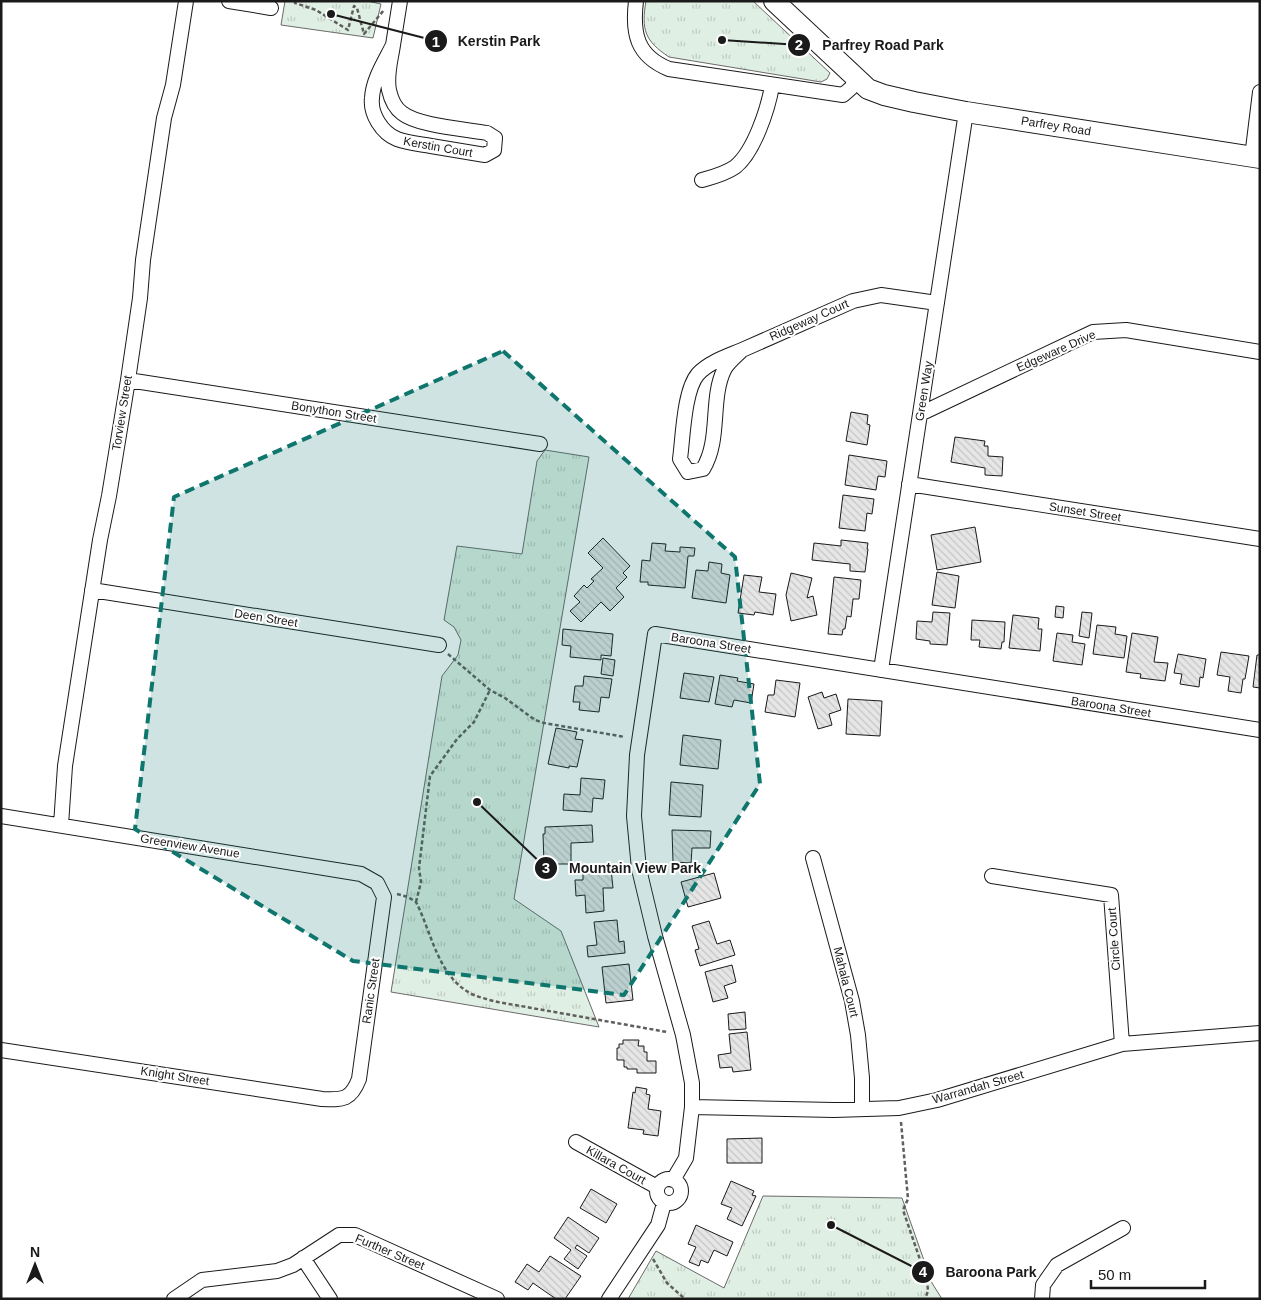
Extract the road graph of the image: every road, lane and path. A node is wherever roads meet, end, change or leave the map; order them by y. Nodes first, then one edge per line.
1 (186, 1) edge
2 (228, 1) edge
3 (295, 1) edge
4 (400, 1) edge
5 (636, 1) edge
6 (774, 1) edge
7 (270, 8) dead end
8 (384, 10) dead end
9 (394, 45) junction
10 (858, 78) junction
11 (772, 86) junction
12 (1260, 92) edge
13 (966, 112) junction
14 (1256, 157) edge
15 (702, 180) dead end
16 (937, 303) junction
17 (742, 350) junction
18 (1260, 352) edge
19 (128, 380) junction
20 (920, 414) junction
21 (540, 444) dead end
22 (910, 484) junction
23 (1260, 539) edge
24 (92, 590) junction
25 (439, 645) joint
26 (881, 670) junction
27 (490, 690) junction
28 (1260, 730) edge
29 (639, 739) junction
30 (1, 816) edge
31 (61, 825) junction
32 (813, 858) dead end
33 (992, 876) dead end
34 (384, 898) junction
35 (416, 902) junction
36 (1260, 1033) edge
37 (683, 1035) junction
38 (1122, 1044) junction
39 (1, 1050) edge
40 (348, 1097) joint
41 (692, 1108) junction
42 (899, 1108) junction
43 (862, 1109) junction
44 (576, 1142) dead end
45 (673, 1180) junction
46 (657, 1187) junction
47 (664, 1203) junction
48 (1123, 1228) dead end
49 (643, 1250) junction
50 (303, 1258) junction
51 (188, 1294) edge
52 (174, 1299) edge
53 (330, 1299) edge
54 (498, 1299) edge
55 (609, 1299) edge
56 (685, 1299) edge
57 (925, 1299) edge
58 (1042, 1299) edge

1 - 19 street, Torview Street
2 - 7 street
3 - 8 path
4 - 9 street, Kerstin Court
5 - 11 street
6 - 10 main road, Parfrey Road
9 - 9 street, Kerstin Court
10 - 11 street
10 - 13 main road, Parfrey Road
11 - 15 street
12 - 14 street
13 - 14 main road, Parfrey Road
13 - 16 street, Green Way
16 - 17 street, Ridgeway Court
16 - 20 street, Green Way
17 - 17 street, Ridgeway Court
18 - 20 street, Edgeware Drive
19 - 21 street, Bonython Street
19 - 24 street, Torview Street
20 - 22 street, Green Way
22 - 23 street, Sunset Street
22 - 26 street, Green Way
24 - 25 street, Deen Street
24 - 31 street, Torview Street
25 - 27 path
26 - 28 street, Baroona Street
26 - 29 street, Baroona Street
27 - 29 path
27 - 35 path
29 - 37 street, Baroona Street
30 - 31 street, Greenview Avenue
31 - 34 street, Greenview Avenue
32 - 43 street, Mahala Court
33 - 38 street, Circle Court
34 - 35 path
34 - 40 street, Ranic Street
35 - 37 path
36 - 38 street, Warrandah Street
37 - 41 street, Baroona Street
38 - 42 street, Warrandah Street
39 - 40 street, Knight Street
41 - 43 street, Warrandah Street
41 - 45 street, Baroona Street
42 - 43 street, Warrandah Street
42 - 57 path
44 - 46 street, Killara Court
45 - 46 street
45 - 47 street
46 - 47 street
47 - 49 street
48 - 58 street
49 - 55 street
49 - 56 path
50 - 51 street, Further Street
50 - 53 street
50 - 54 street, Further Street
51 - 52 street, Further Street

